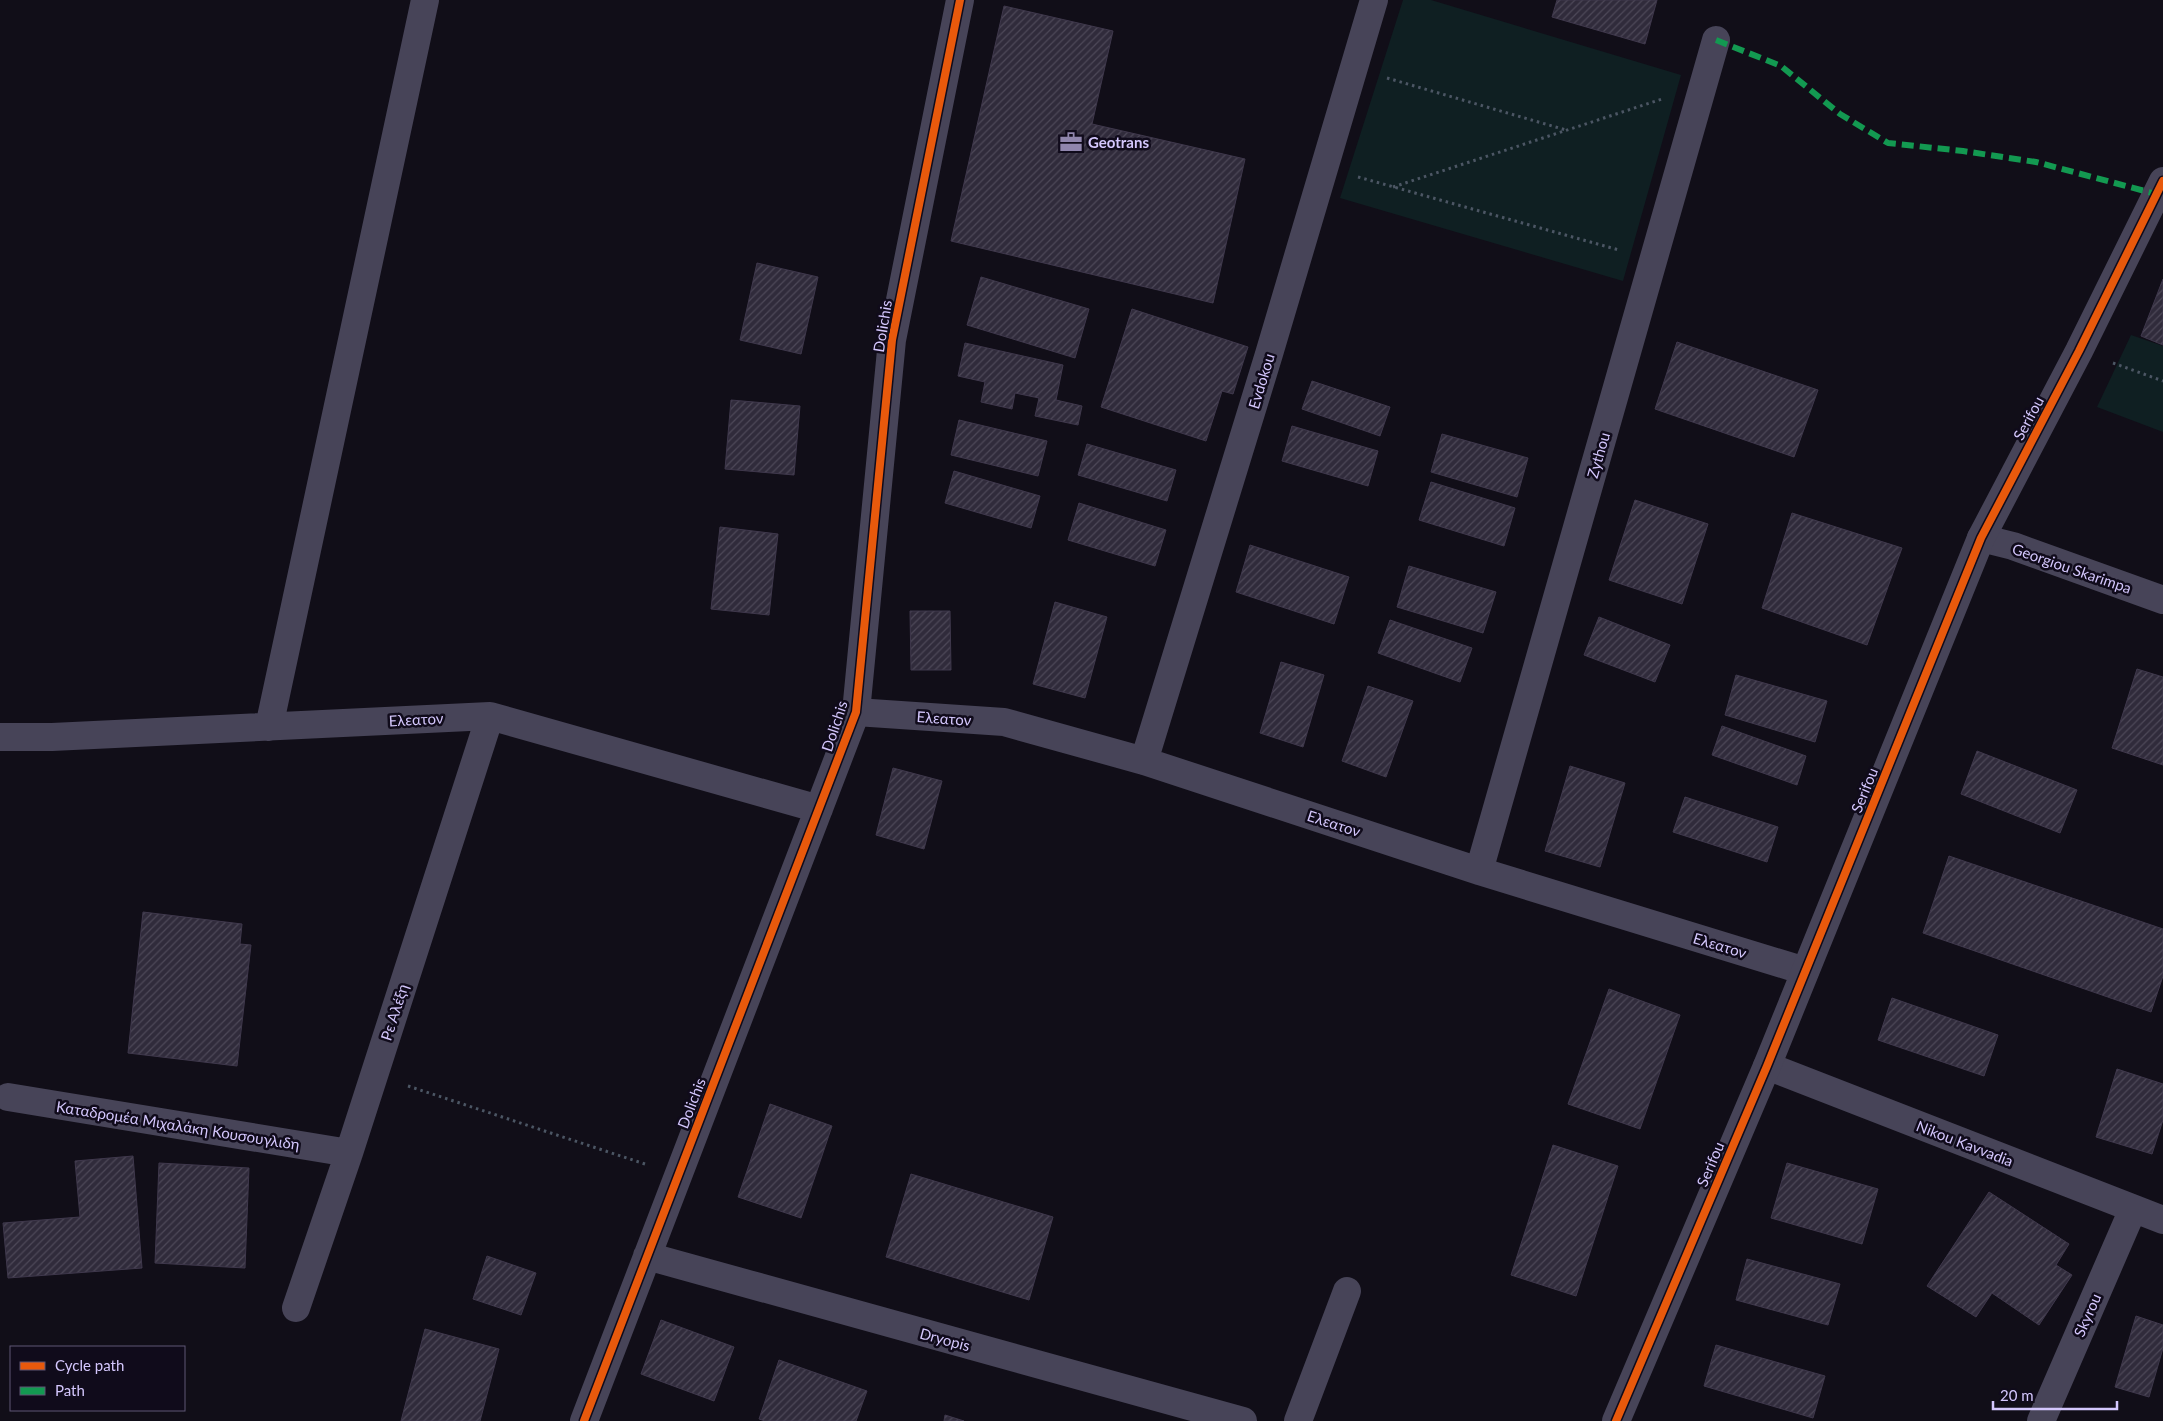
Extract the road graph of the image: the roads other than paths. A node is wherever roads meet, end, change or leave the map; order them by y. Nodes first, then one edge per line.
1 (426, 0) edge
2 (960, 0) edge
3 (1374, 0) edge
4 (1716, 40) dead end
5 (2163, 181) edge
6 (1981, 538) junction
7 (2163, 600) edge
8 (856, 712) junction
9 (490, 716) junction
10 (269, 727) junction
11 (0, 737) edge
12 (1144, 761) junction
13 (819, 809) junction
14 (1479, 871) junction
15 (1805, 971) junction
16 (1767, 1066) junction
17 (8, 1098) dead end
18 (348, 1153) junction
19 (2133, 1209) junction
20 (2163, 1220) edge
21 (647, 1256) junction
22 (1347, 1291) dead end
23 (296, 1308) dead end
24 (584, 1421) edge
25 (1244, 1421) edge
26 (1298, 1421) edge
27 (1616, 1421) edge
28 (2041, 1421) edge

1 - 10 street
2 - 8 street, Dolichis
3 - 12 street, Evdokou
4 - 14 street, Zythou
5 - 6 street, Serifou
6 - 7 street, Georgiou Skarimpa
6 - 15 street, Serifou
8 - 12 street, Ελεατον
8 - 13 street, Dolichis
9 - 10 street, Ελεατον
9 - 13 street, Ελεατον
9 - 18 street, Ρε Αλέξη
10 - 11 street, Ελεατον
12 - 14 street, Ελεατον
13 - 21 street, Dolichis
14 - 15 street, Ελεατον
15 - 16 street, Serifou
16 - 19 street, Nikou Kavvadia
16 - 27 street, Serifou
17 - 18 street, Καταδρομέα Μιχαλάκη Κουσουγλιδη
18 - 23 street, Ρε Αλέξη
19 - 20 street, Nikou Kavvadia
19 - 28 street, Skyrou
21 - 24 street, Dolichis
21 - 25 street, Dryopis
22 - 26 street

